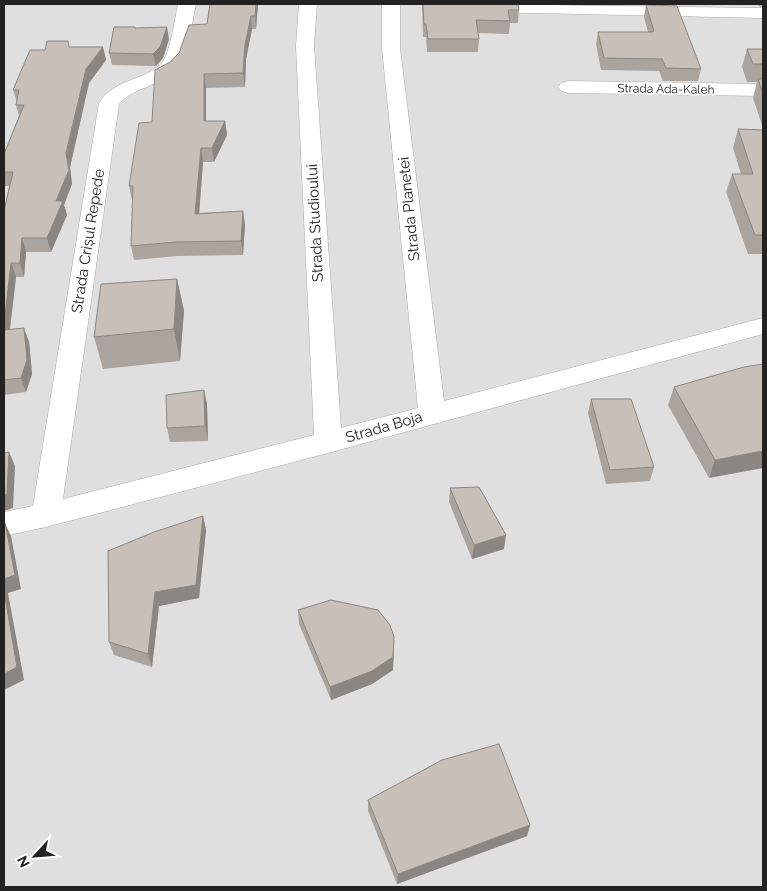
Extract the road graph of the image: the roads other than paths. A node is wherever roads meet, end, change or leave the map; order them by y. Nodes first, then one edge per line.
1 (186, 4) edge
2 (308, 4) edge
3 (391, 4) edge
4 (487, 7) edge
5 (763, 13) edge
6 (568, 87) dead end
7 (763, 90) edge
8 (763, 326) edge
9 (432, 413) junction
10 (328, 443) junction
11 (46, 515) junction
12 (4, 524) edge

1 - 11 street, Strada Crișul Repede
2 - 10 street, Strada Studioului
3 - 9 street, Strada Planetei
4 - 5 street
6 - 7 street, Strada Ada-Kaleh
8 - 9 street, Strada Boja
9 - 10 street, Strada Boja
10 - 11 street, Strada Boja
11 - 12 street, Strada Boja

